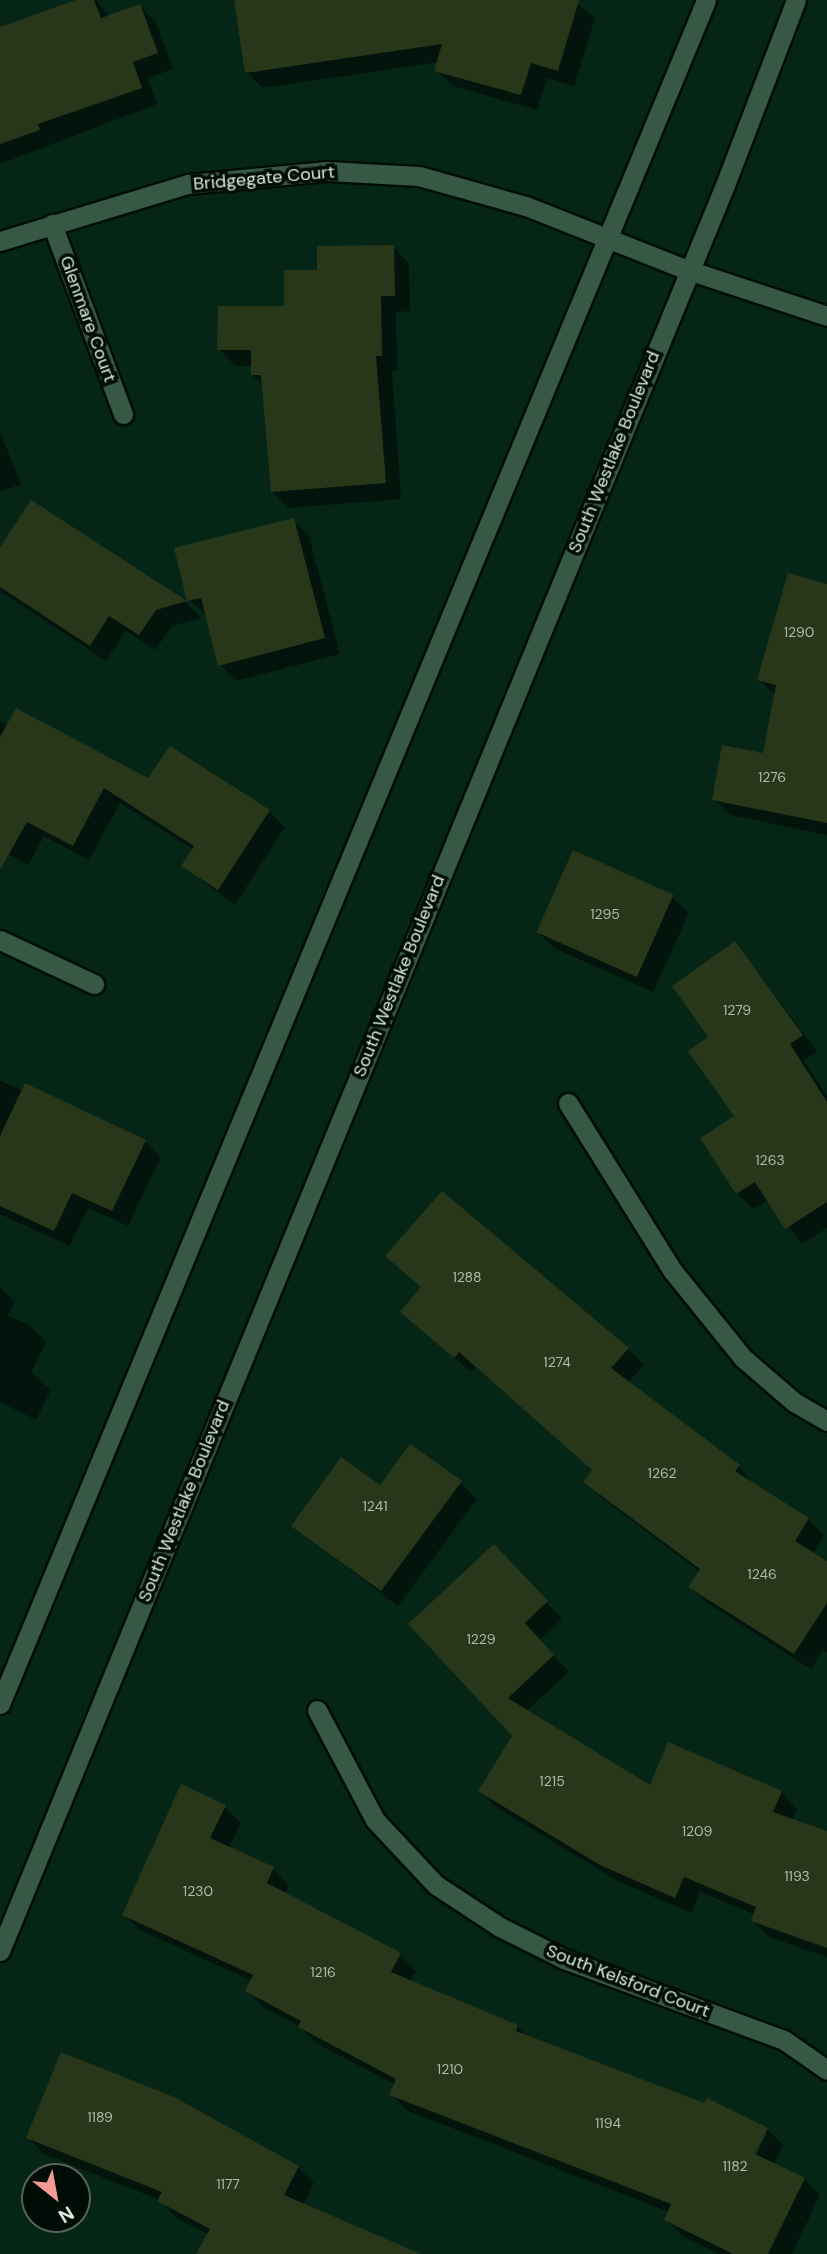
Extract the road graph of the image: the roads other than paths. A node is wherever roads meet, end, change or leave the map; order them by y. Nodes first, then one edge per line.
1 (706, 0) edge
2 (796, 0) edge
3 (52, 224) junction
4 (604, 239) junction
5 (0, 241) edge
6 (688, 270) junction
7 (827, 316) edge
8 (123, 414) dead end
9 (0, 940) edge
10 (94, 984) dead end
11 (568, 1103) dead end
12 (827, 1421) edge
13 (0, 1704) edge
14 (317, 1710) dead end
15 (0, 1951) edge
16 (827, 2070) edge

1 - 4 main road
2 - 6 main road, South Westlake Boulevard
3 - 4 main road, Bridgegate Court
3 - 5 main road, Bridgegate Court
3 - 8 main road, Glenmare Court
4 - 6 main road, Bridgegate Court
4 - 13 main road
6 - 7 main road, Bridgegate Court
6 - 15 main road, South Westlake Boulevard
9 - 10 main road
11 - 12 main road
14 - 16 main road, South Kelsford Court

